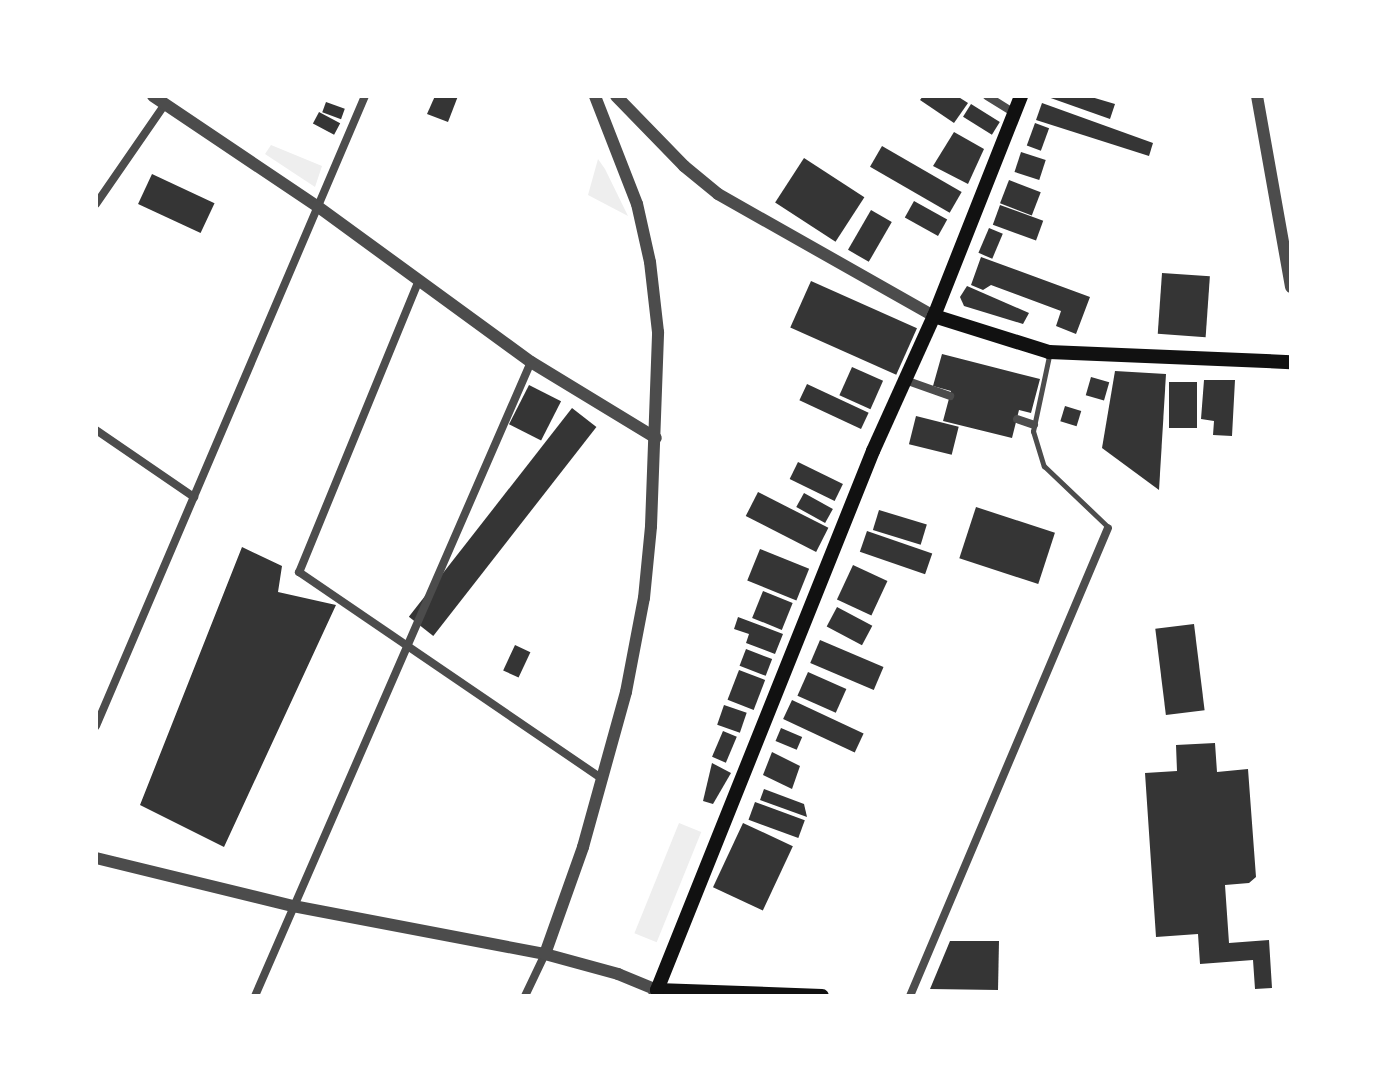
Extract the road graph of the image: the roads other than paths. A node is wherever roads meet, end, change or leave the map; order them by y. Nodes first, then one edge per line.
1 (153, 96) edge
2 (365, 96) edge
3 (595, 96) edge
4 (616, 96) edge
5 (987, 96) edge
6 (1021, 96) edge
7 (1257, 96) edge
8 (165, 104) junction
9 (1014, 113) junction
10 (96, 204) edge
11 (317, 206) junction
12 (419, 280) junction
13 (1291, 287) edge
14 (934, 316) junction
15 (1049, 352) junction
16 (531, 362) junction
17 (1291, 362) edge
18 (905, 380) junction
19 (950, 396) dead end
20 (1017, 419) dead end
21 (1034, 425) junction
22 (96, 430) edge
23 (656, 438) junction
24 (194, 497) junction
25 (1108, 528) joint
26 (410, 645) junction
27 (97, 721) edge
28 (603, 779) junction
29 (96, 858) edge
30 (293, 906) junction
31 (545, 954) junction
32 (656, 993) edge
33 (255, 996) edge
34 (525, 996) edge
35 (822, 996) edge
36 (910, 996) edge

1 - 8 street
2 - 11 street
3 - 23 street
4 - 14 street
5 - 9 street
6 - 9 main road
7 - 13 street
8 - 10 street
8 - 11 street
9 - 14 main road
11 - 12 street
11 - 24 street
12 - 16 street
12 - 26 street
14 - 15 main road
14 - 18 main road
15 - 17 main road
15 - 21 lane
16 - 23 street
16 - 26 street
18 - 19 street
18 - 32 main road
20 - 21 street
21 - 25 lane
22 - 24 street
23 - 28 street
24 - 27 street
25 - 36 street
26 - 28 street
26 - 30 street
28 - 31 street
29 - 30 street
30 - 31 street
30 - 33 street
31 - 32 street
31 - 34 street
32 - 35 main road

